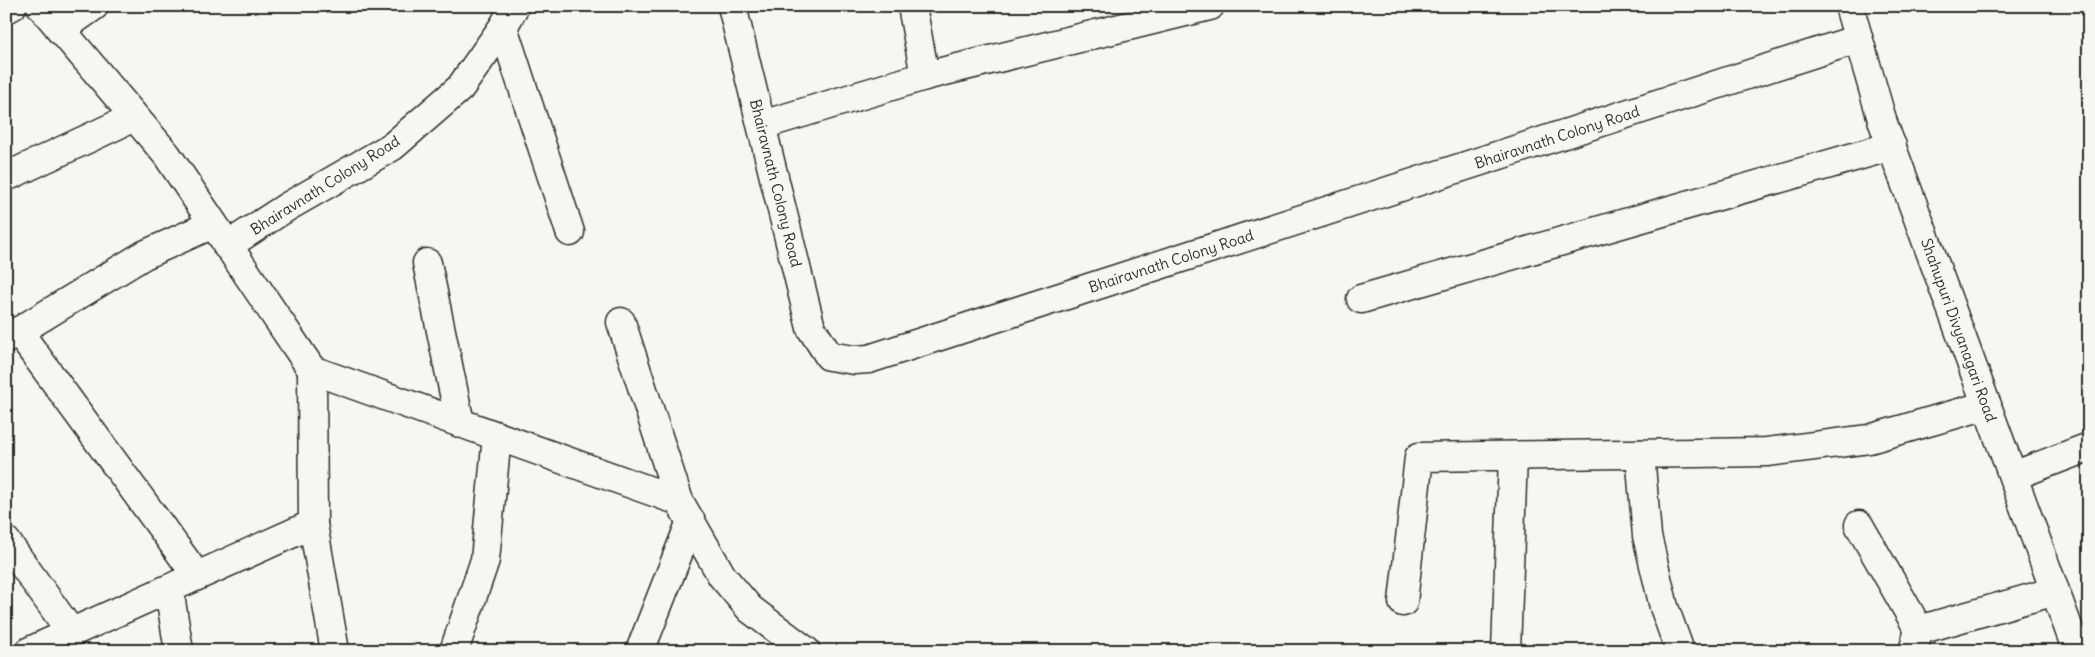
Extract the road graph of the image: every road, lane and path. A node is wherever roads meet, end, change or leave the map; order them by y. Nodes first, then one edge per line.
1 (12, 6) edge
2 (41, 6) edge
3 (94, 6) edge
4 (732, 6) edge
5 (912, 6) edge
6 (1210, 6) edge
7 (1849, 6) edge
8 (6, 8) edge
9 (509, 17) edge
10 (60, 30) junction
11 (1858, 39) junction
12 (926, 76) junction
13 (134, 117) junction
14 (762, 125) junction
15 (1892, 146) junction
16 (6, 177) edge
17 (570, 232) dead end
18 (220, 235) junction
19 (427, 263) dead end
20 (1361, 299) dead end
21 (621, 322) dead end
22 (12, 335) edge
23 (312, 370) junction
24 (1987, 405) junction
25 (460, 423) junction
26 (497, 436) junction
27 (2089, 447) edge
28 (1640, 454) junction
29 (1513, 456) junction
30 (2013, 476) junction
31 (685, 511) junction
32 (313, 524) junction
33 (1860, 525) dead end
34 (6, 541) edge
35 (197, 576) junction
36 (168, 589) junction
37 (2055, 591) junction
38 (1403, 602) dead end
39 (70, 632) junction
40 (1916, 640) edge
41 (30, 651) edge
42 (179, 651) edge
43 (335, 651) edge
44 (454, 651) edge
45 (640, 651) edge
46 (806, 651) edge
47 (1506, 651) edge
48 (1680, 651) edge
49 (2077, 651) edge

1 - 8 street
2 - 10 street
3 - 10 street
4 - 14 street, Bhairavnath Colony Road
5 - 12 street
6 - 12 street
7 - 11 street, Shahupuri Divyanagari Road
9 - 17 street
9 - 18 street, Bhairavnath Colony Road
10 - 13 street
11 - 14 street, Bhairavnath Colony Road
11 - 15 street, Shahupuri Divyanagari Road
12 - 14 street
13 - 16 street
13 - 18 street
15 - 20 street
15 - 24 street, Shahupuri Divyanagari Road
18 - 22 street, Bhairavnath Colony Road
18 - 23 street
19 - 25 street
21 - 31 street
22 - 35 street
23 - 25 street
23 - 32 street
24 - 28 street
24 - 30 street, Shahupuri Divyanagari Road
25 - 26 street
26 - 31 street
26 - 44 street
27 - 30 street
28 - 29 street
28 - 48 street
29 - 38 street
29 - 47 street
30 - 37 street, Shahupuri Divyanagari Road
31 - 45 street
31 - 46 street
32 - 35 street
32 - 43 street
33 - 40 street
34 - 39 street
35 - 36 street
36 - 39 street
36 - 42 street
37 - 40 street
37 - 49 street, Shahupuri Divyanagari Road
39 - 41 street

